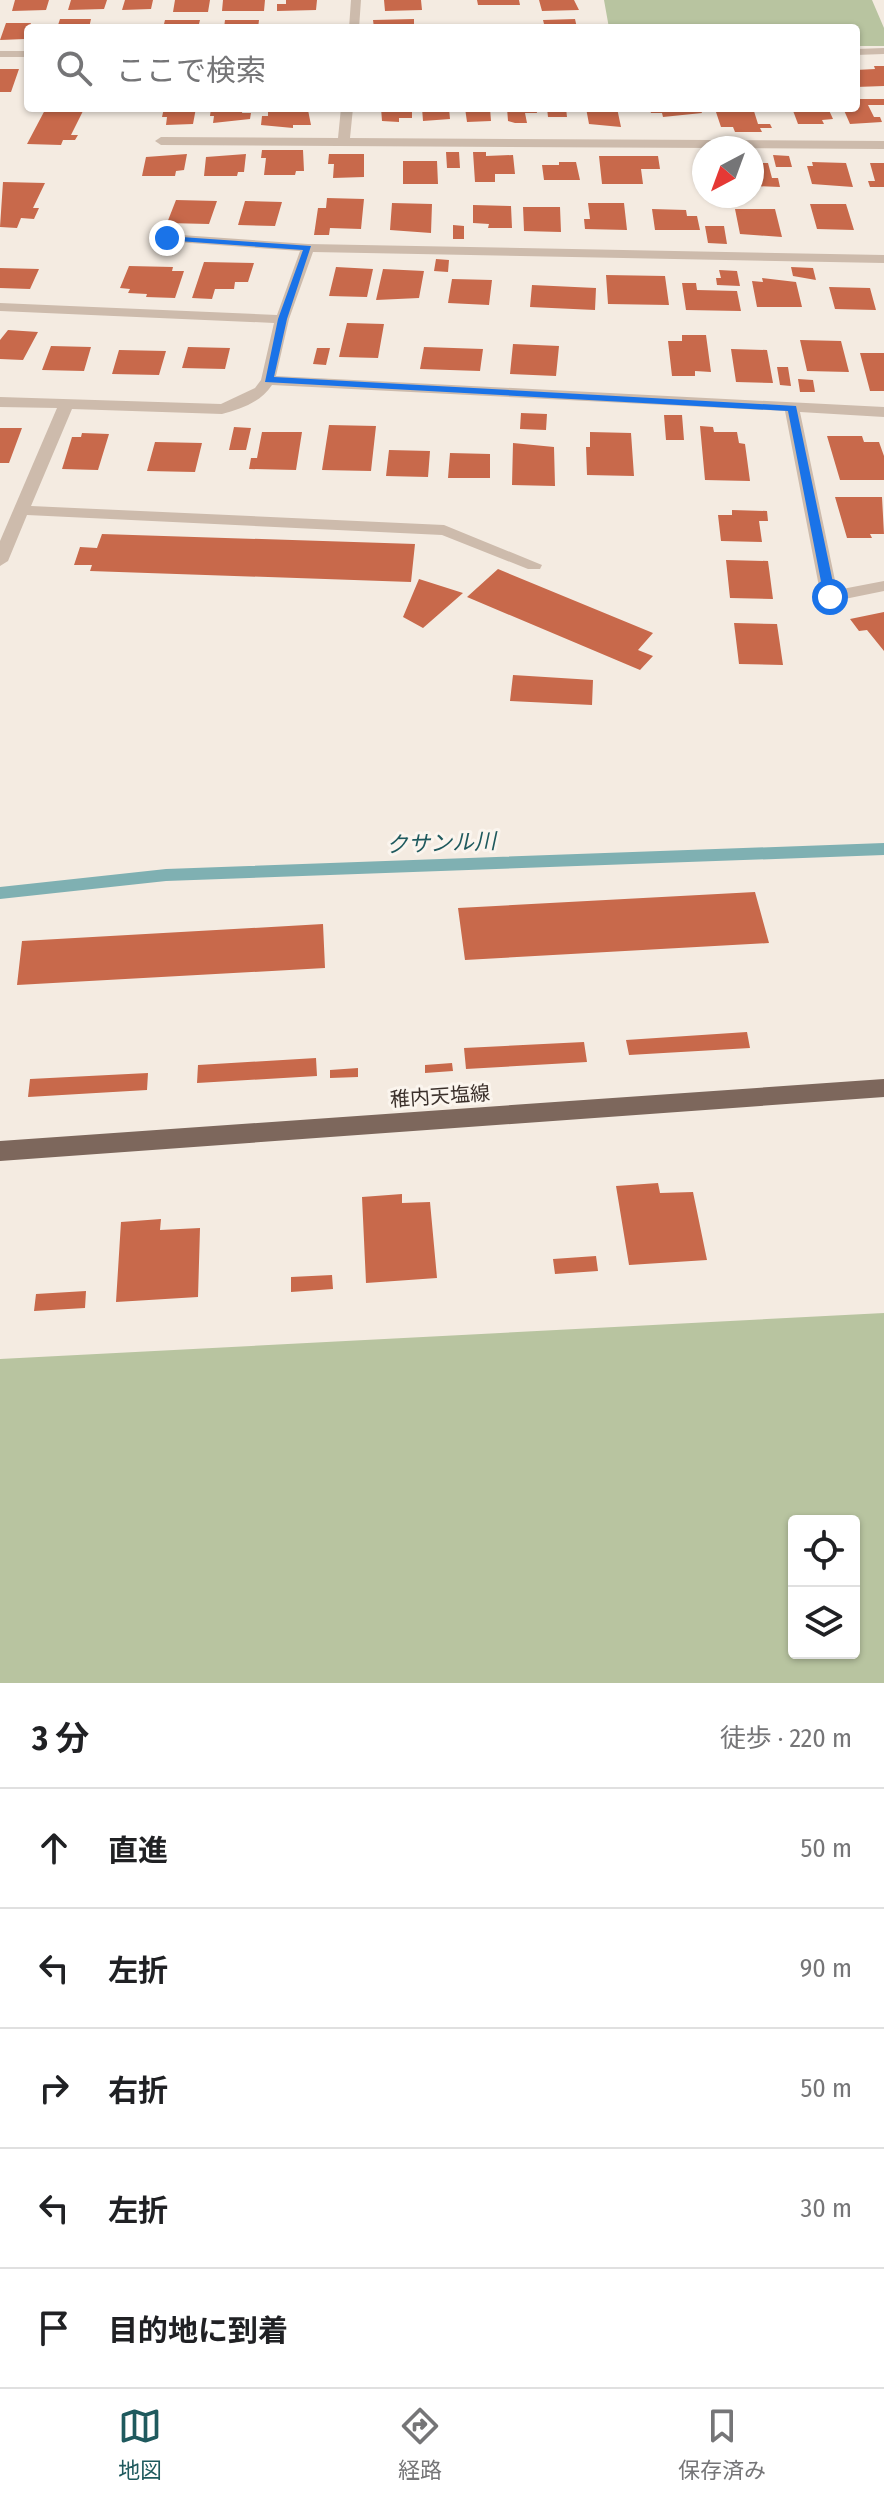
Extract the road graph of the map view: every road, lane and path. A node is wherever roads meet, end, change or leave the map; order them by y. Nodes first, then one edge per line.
1 (356, 0) edge
2 (354, 24) edge
3 (884, 51) edge
4 (860, 52) edge
5 (0, 54) edge
6 (24, 54) edge
7 (347, 112) edge
8 (161, 141) dead end
9 (344, 142) junction
10 (884, 145) edge
11 (167, 238) dead end
12 (308, 248) junction
13 (884, 259) edge
14 (0, 307) edge
15 (282, 319) junction
16 (268, 380) junction
17 (0, 402) edge
18 (66, 404) junction
19 (792, 408) junction
20 (884, 412) edge
21 (21, 510) junction
22 (0, 561) edge
23 (534, 565) dead end
24 (884, 586) edge
25 (884, 1088) edge
26 (0, 1151) edge

1 - 2 street
3 - 4 street
5 - 6 street
7 - 9 street
8 - 9 street
9 - 10 street
11 - 12 street
12 - 13 street
12 - 15 street
14 - 15 street
15 - 16 street
16 - 18 street
16 - 19 street
17 - 18 street
18 - 21 street
19 - 20 street
19 - 24 street
21 - 22 street
21 - 23 street
25 - 26 main road, 稚内天塩線

